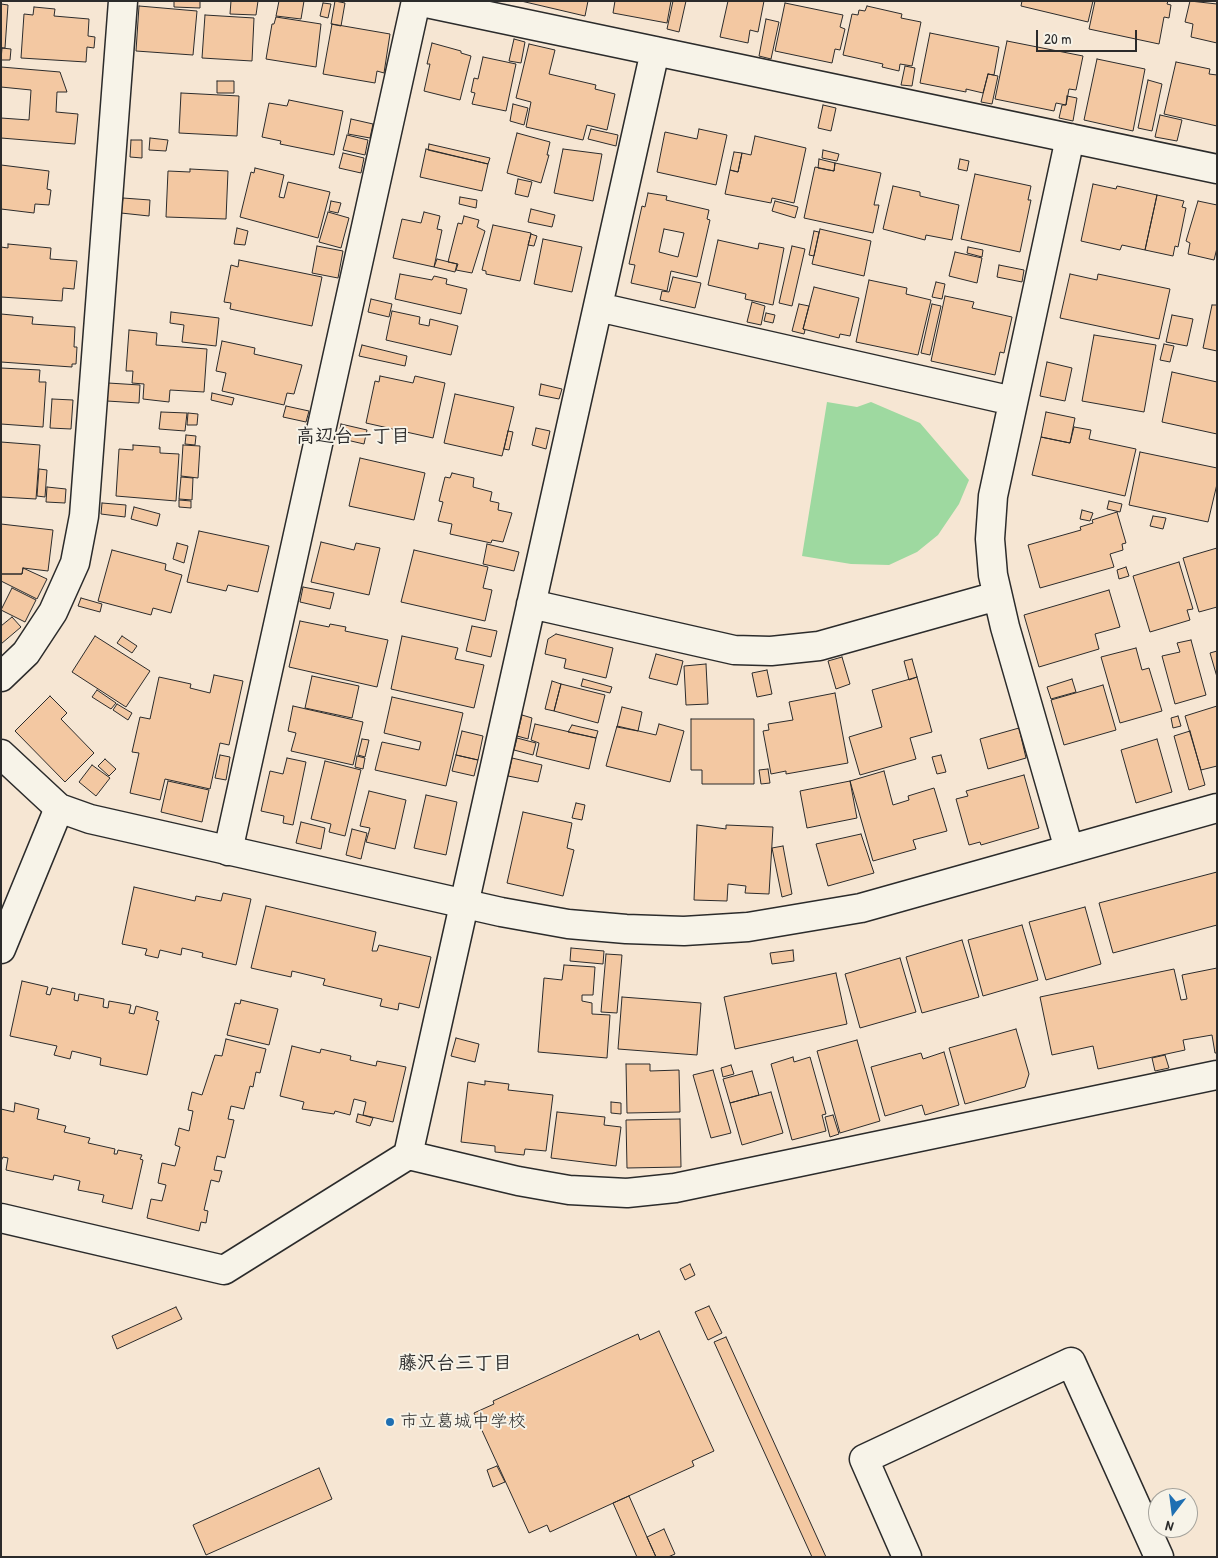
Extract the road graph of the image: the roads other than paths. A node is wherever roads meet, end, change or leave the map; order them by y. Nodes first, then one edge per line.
1 (123, 1) edge
2 (417, 1) edge
3 (655, 51) junction
4 (1070, 138) junction
5 (1217, 169) edge
6 (598, 307) junction
7 (1013, 402) junction
8 (998, 596) junction
9 (531, 604) junction
10 (1, 677) edge
11 (1, 754) edge
12 (59, 808) junction
13 (1217, 808) edge
14 (1069, 849) junction
15 (228, 850) junction
16 (464, 904) junction
17 (1, 949) edge
18 (1217, 1075) edge
19 (408, 1155) junction
20 (1, 1218) edge
21 (907, 1557) edge
22 (1159, 1557) edge

1 - 10 street
2 - 3 street
2 - 15 street
3 - 4 street
3 - 6 street
4 - 5 street
4 - 7 street
6 - 7 street
6 - 9 street
7 - 8 street
8 - 9 street
8 - 14 street
9 - 16 street
11 - 12 street
12 - 15 street
12 - 17 street
13 - 14 street
14 - 16 street
15 - 16 street
16 - 19 street
18 - 19 street
19 - 20 street
21 - 22 street

